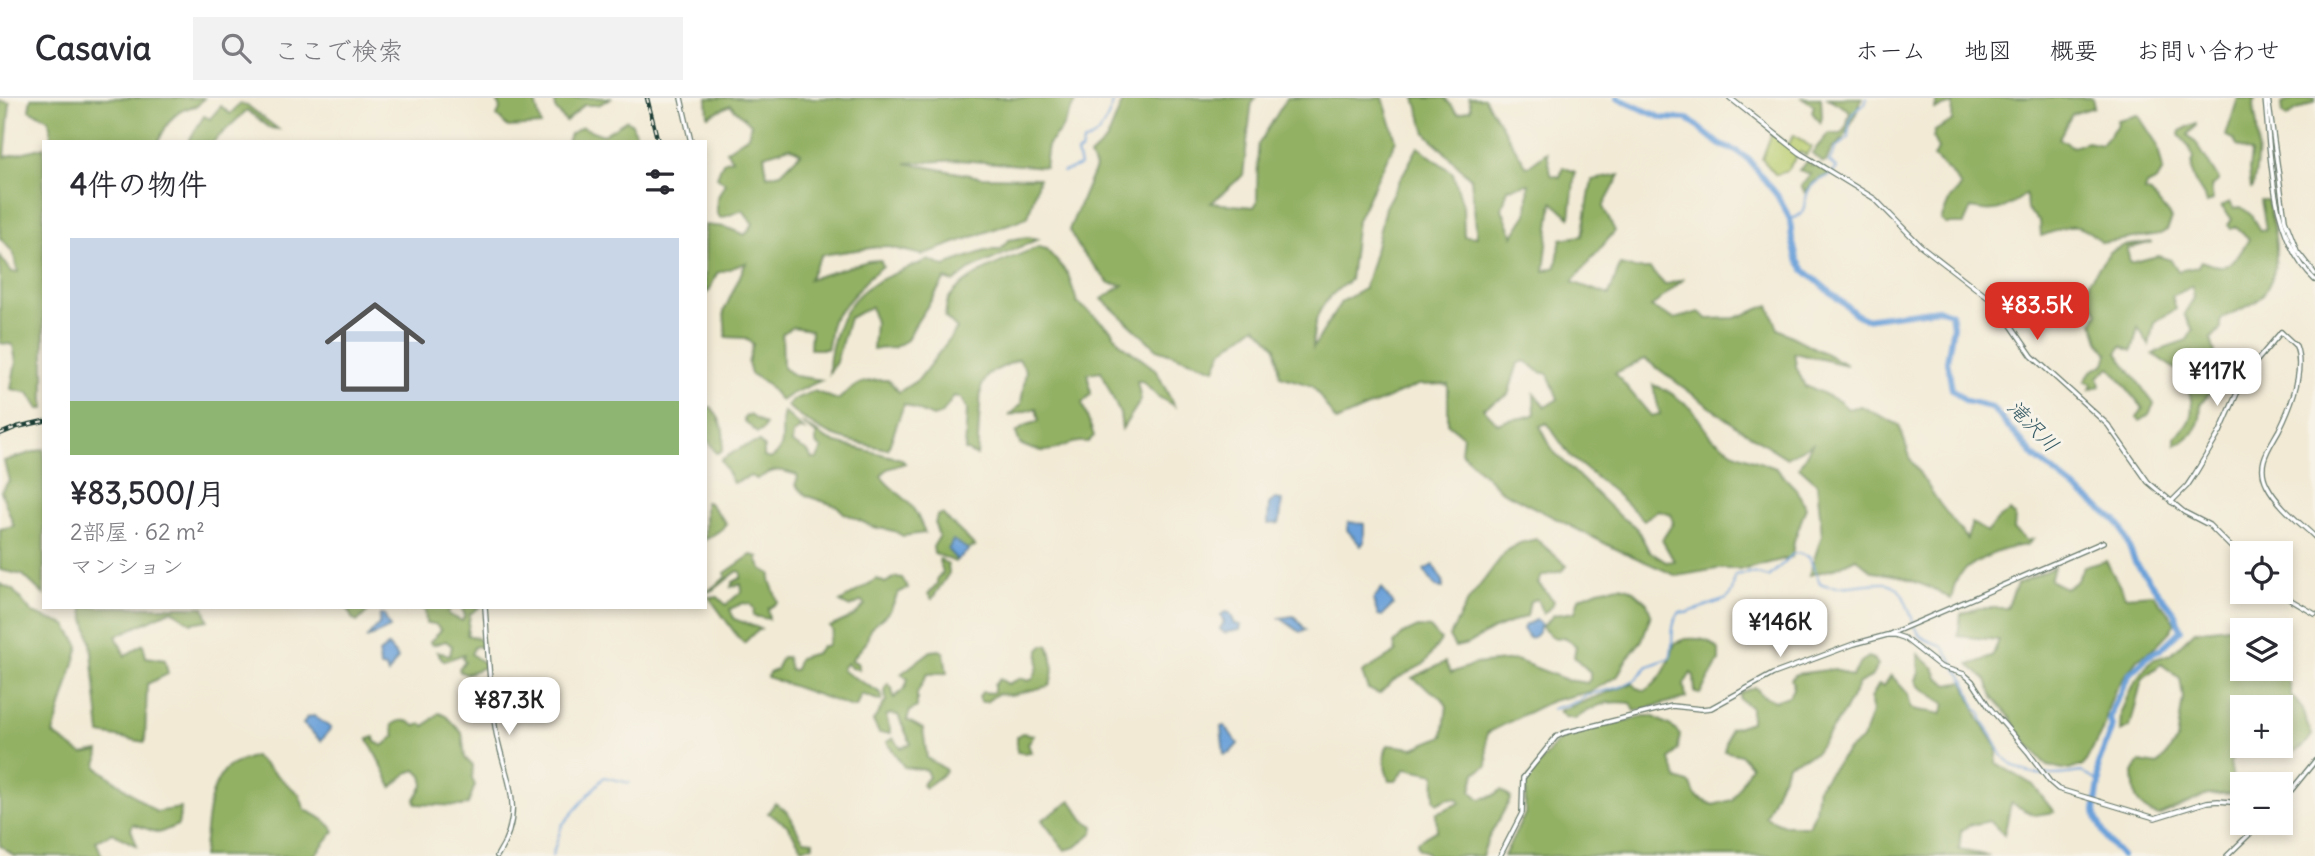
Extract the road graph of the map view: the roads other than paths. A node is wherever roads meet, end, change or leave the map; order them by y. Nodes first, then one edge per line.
1 (681, 98) edge
2 (1730, 98) edge
3 (2267, 98) edge
4 (691, 140) edge
5 (2315, 274) edge
6 (2315, 280) edge
7 (2171, 502) junction
8 (2315, 537) edge
9 (2103, 542) dead end
10 (2230, 546) edge
11 (2293, 601) edge
12 (485, 609) edge
13 (2315, 614) edge
14 (1887, 635) junction
15 (2315, 761) edge
16 (2293, 788) edge
17 (2230, 802) edge
18 (2249, 835) edge
19 (497, 856) edge
20 (1500, 856) edge
21 (2227, 856) edge

1 - 4 street
2 - 7 street
3 - 5 street
3 - 6 street
7 - 8 street
7 - 10 street
9 - 14 street
11 - 13 street
12 - 19 street
14 - 17 street
14 - 20 street
15 - 16 street
18 - 21 street

